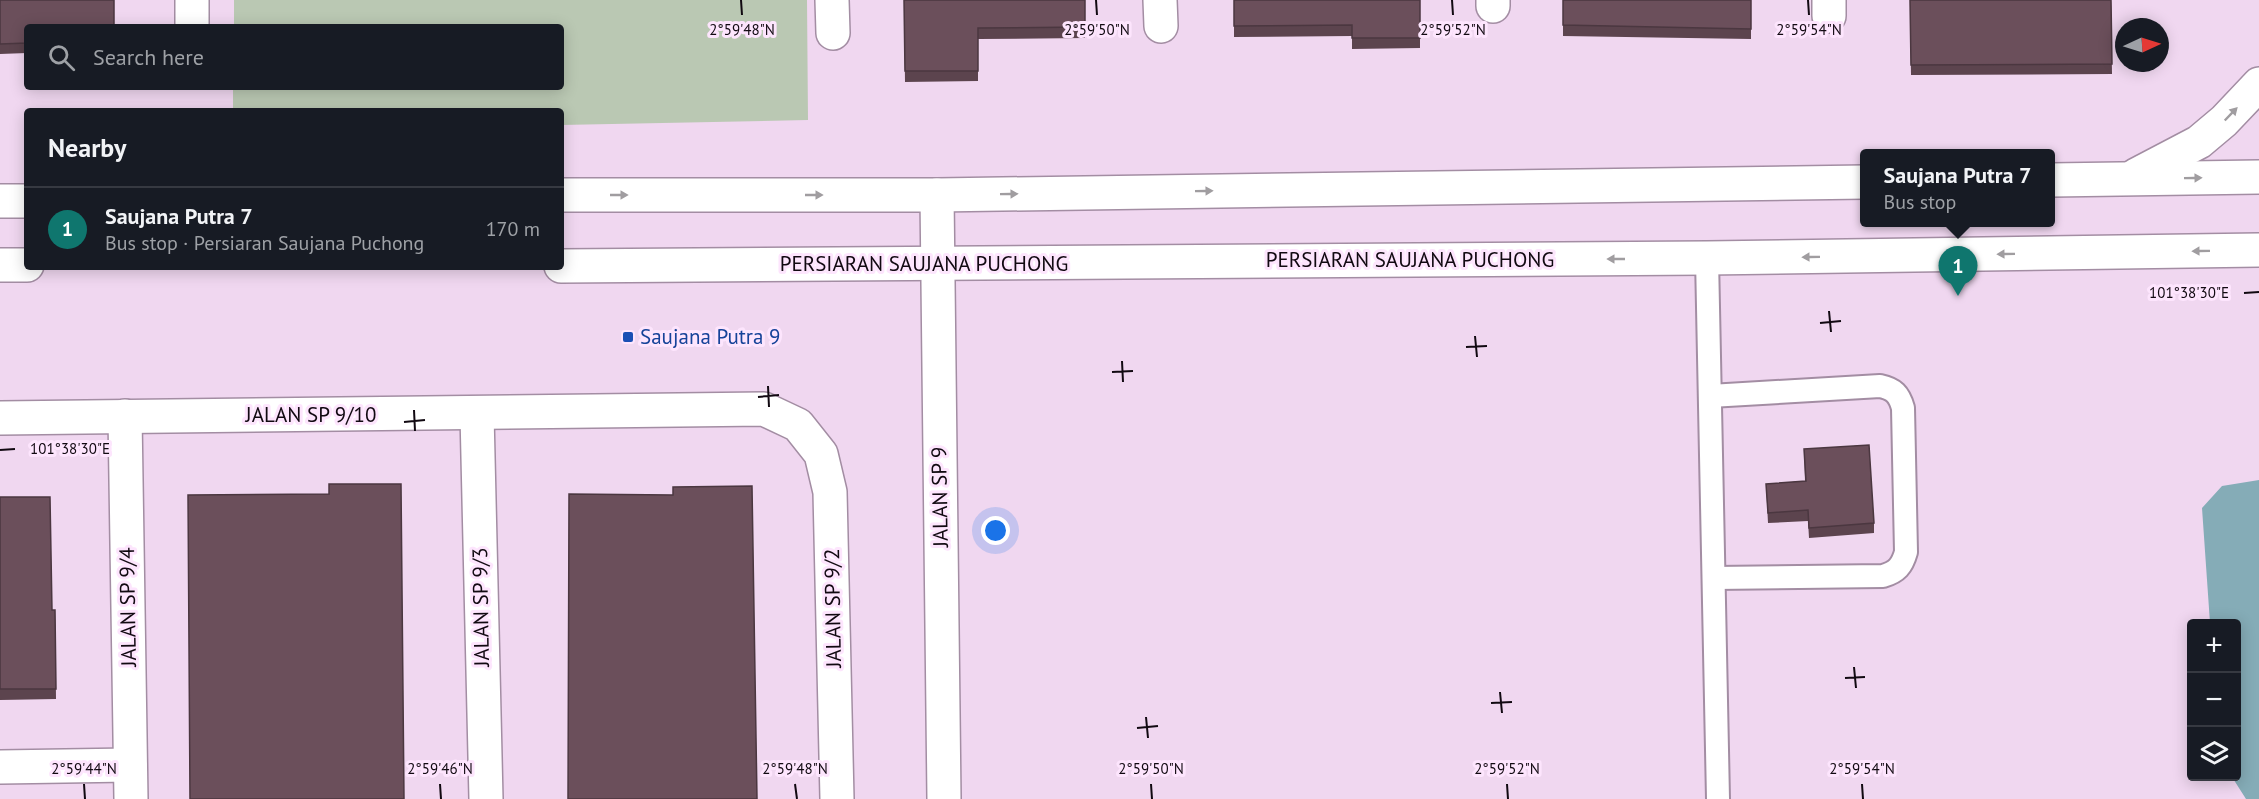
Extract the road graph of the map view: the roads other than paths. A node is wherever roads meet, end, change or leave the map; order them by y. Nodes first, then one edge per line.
1 (192, 0) edge
2 (832, 0) edge
3 (192, 24) edge
4 (833, 33) dead end
5 (2259, 84) edge
6 (2259, 177) edge
7 (2129, 179) junction
8 (2055, 180) edge
9 (1860, 182) edge
10 (564, 195) edge
11 (937, 195) junction
12 (0, 201) edge
13 (24, 201) edge
14 (2259, 250) edge
15 (1707, 258) junction
16 (936, 264) junction
17 (0, 265) edge
18 (24, 265) edge
19 (564, 266) edge
20 (1710, 396) junction
21 (477, 414) junction
22 (125, 416) junction
23 (0, 418) edge
24 (798, 425) joint
25 (1714, 578) junction
26 (130, 765) junction
27 (0, 767) edge
28 (131, 799) edge
29 (486, 799) edge
30 (837, 799) edge
31 (945, 799) edge
32 (1718, 799) edge

1 - 3 street
2 - 4 street
7 -> 5 street
7 -> 6 street
7 - 8 street
11 -> 9 street
10 -> 11 street
11 - 16 street, JALAN SP 9
12 - 13 street
14 -> 15 street, PERSIARAN SAUJANA PUCHONG
15 -> 16 street, PERSIARAN SAUJANA PUCHONG
15 - 20 lane
16 - 19 street, PERSIARAN SAUJANA PUCHONG
16 - 31 street, JALAN SP 9
17 - 18 street
20 - 25 lane
20 - 25 lane
21 - 22 street, JALAN SP 9/10
21 - 24 street, JALAN SP 9/10
21 - 29 street, JALAN SP 9/3
22 - 23 street, JALAN SP 9/10
22 - 26 street, JALAN SP 9/4
24 - 30 street, JALAN SP 9/2
25 - 32 lane
26 - 27 street
26 - 28 street, JALAN SP 9/4

